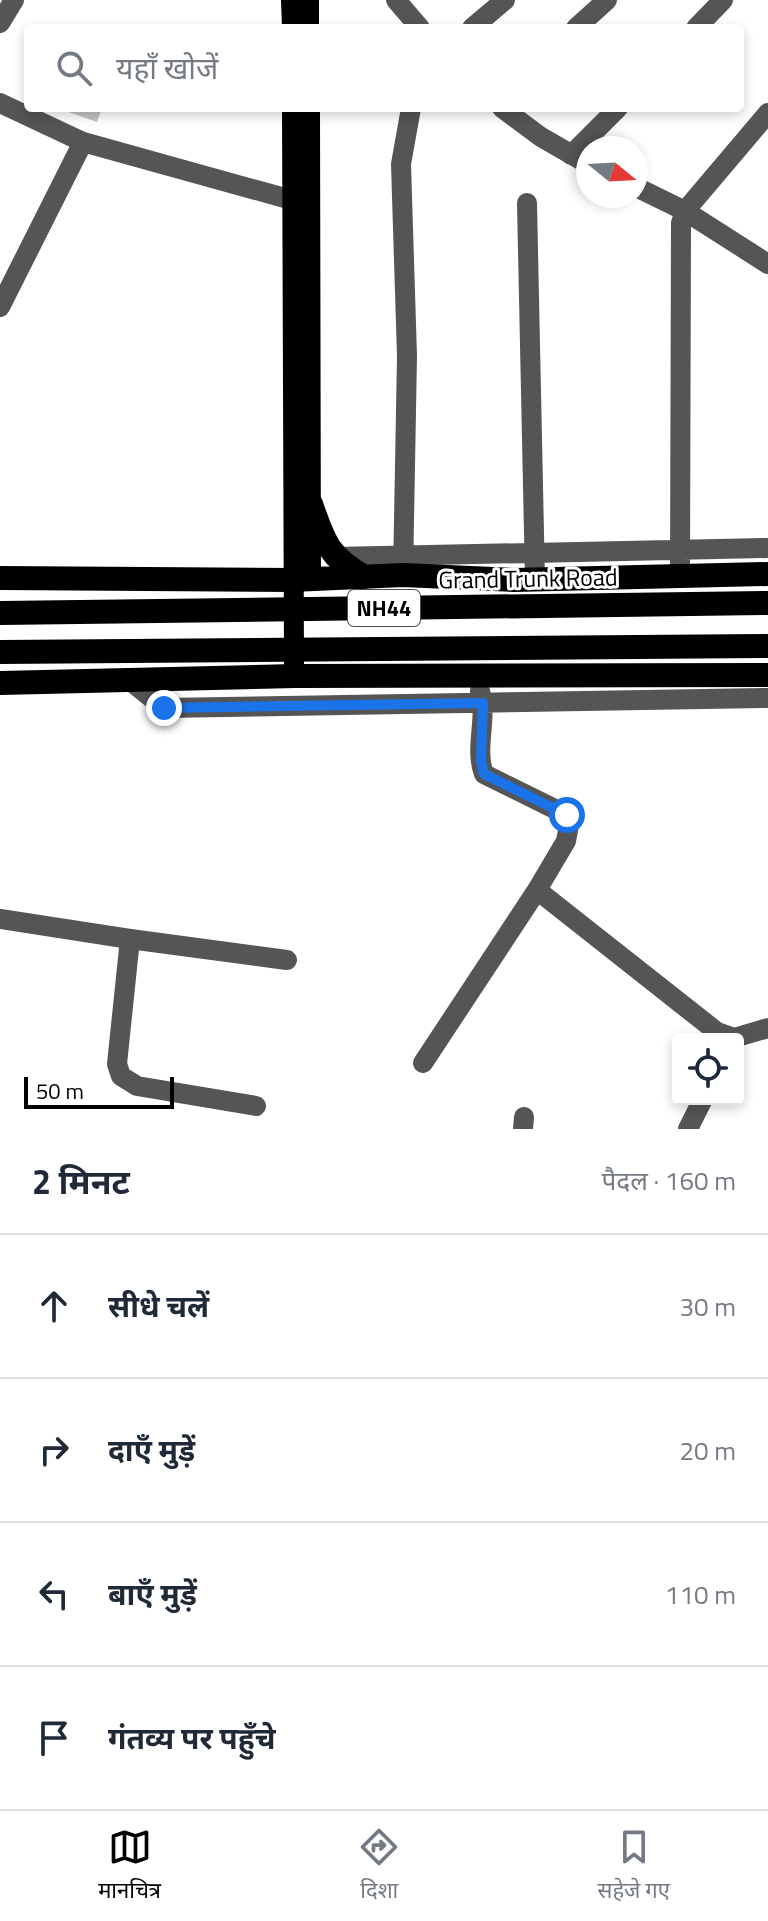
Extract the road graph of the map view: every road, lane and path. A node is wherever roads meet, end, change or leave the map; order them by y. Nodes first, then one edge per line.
1 (14, 0) edge
2 (291, 0) edge
3 (309, 0) edge
4 (396, 0) edge
5 (505, 0) edge
6 (607, 0) edge
7 (723, 0) edge
8 (0, 23) edge
9 (292, 24) edge
10 (309, 24) edge
11 (417, 24) edge
12 (477, 24) edge
13 (580, 24) edge
14 (700, 24) edge
15 (0, 103) edge
16 (292, 112) edge
17 (310, 112) edge
18 (410, 112) edge
19 (507, 112) edge
20 (615, 112) edge
21 (768, 113) edge
22 (598, 136) edge
23 (83, 142) junction
24 (576, 158) edge
25 (648, 193) edge
26 (292, 200) junction
27 (527, 203) dead end
28 (685, 211) junction
29 (768, 264) edge
30 (0, 307) edge
31 (311, 504) junction
32 (768, 548) edge
33 (681, 549) junction
34 (535, 552) junction
35 (334, 557) junction
36 (404, 565) junction
37 (680, 574) junction
38 (768, 574) edge
39 (365, 577) junction
40 (0, 578) edge
41 (302, 580) junction
42 (535, 580) junction
43 (768, 603) edge
44 (0, 613) edge
45 (768, 646) edge
46 (0, 652) edge
47 (768, 675) edge
48 (295, 676) junction
49 (475, 676) junction
50 (129, 680) junction
51 (0, 683) edge
52 (768, 698) edge
53 (483, 703) junction
54 (537, 890) junction
55 (0, 919) edge
56 (130, 939) junction
57 (287, 960) dead end
58 (768, 1028) edge
59 (719, 1033) edge
60 (744, 1036) edge
61 (423, 1063) dead end
62 (700, 1105) edge
63 (256, 1106) dead end
64 (688, 1129) edge

1 - 8 street
2 - 9 main road
3 - 10 main road
4 - 11 street
5 - 12 street
6 - 13 street
7 - 14 street
15 - 23 street
16 - 26 main road
17 - 31 main road
18 - 36 street
19 - 24 street
20 - 22 street
21 - 28 street
23 - 26 street
23 - 30 street
25 - 28 street
26 - 41 main road
27 - 34 street
28 - 29 street
28 - 33 street
31 - 35 highway
31 - 41 main road
32 - 33 street
33 - 34 street
33 - 37 street
34 - 36 street
34 - 42 street
35 - 36 street
35 - 39 highway
36 - 39 highway
36 - 42 highway
37 - 38 highway
37 - 42 highway
39 - 41 highway
40 - 41 highway
41 - 48 main road
43 - 44 highway, Grand Trunk Road / NH44
45 - 46 highway, NH44
47 - 49 highway
48 - 49 highway
48 - 50 highway
49 - 53 street
50 - 51 highway
50 - 53 street
52 - 53 street
53 - 54 street
54 - 59 street
54 - 61 street
55 - 56 street
56 - 57 street
56 - 63 street
58 - 60 street
62 - 64 street

